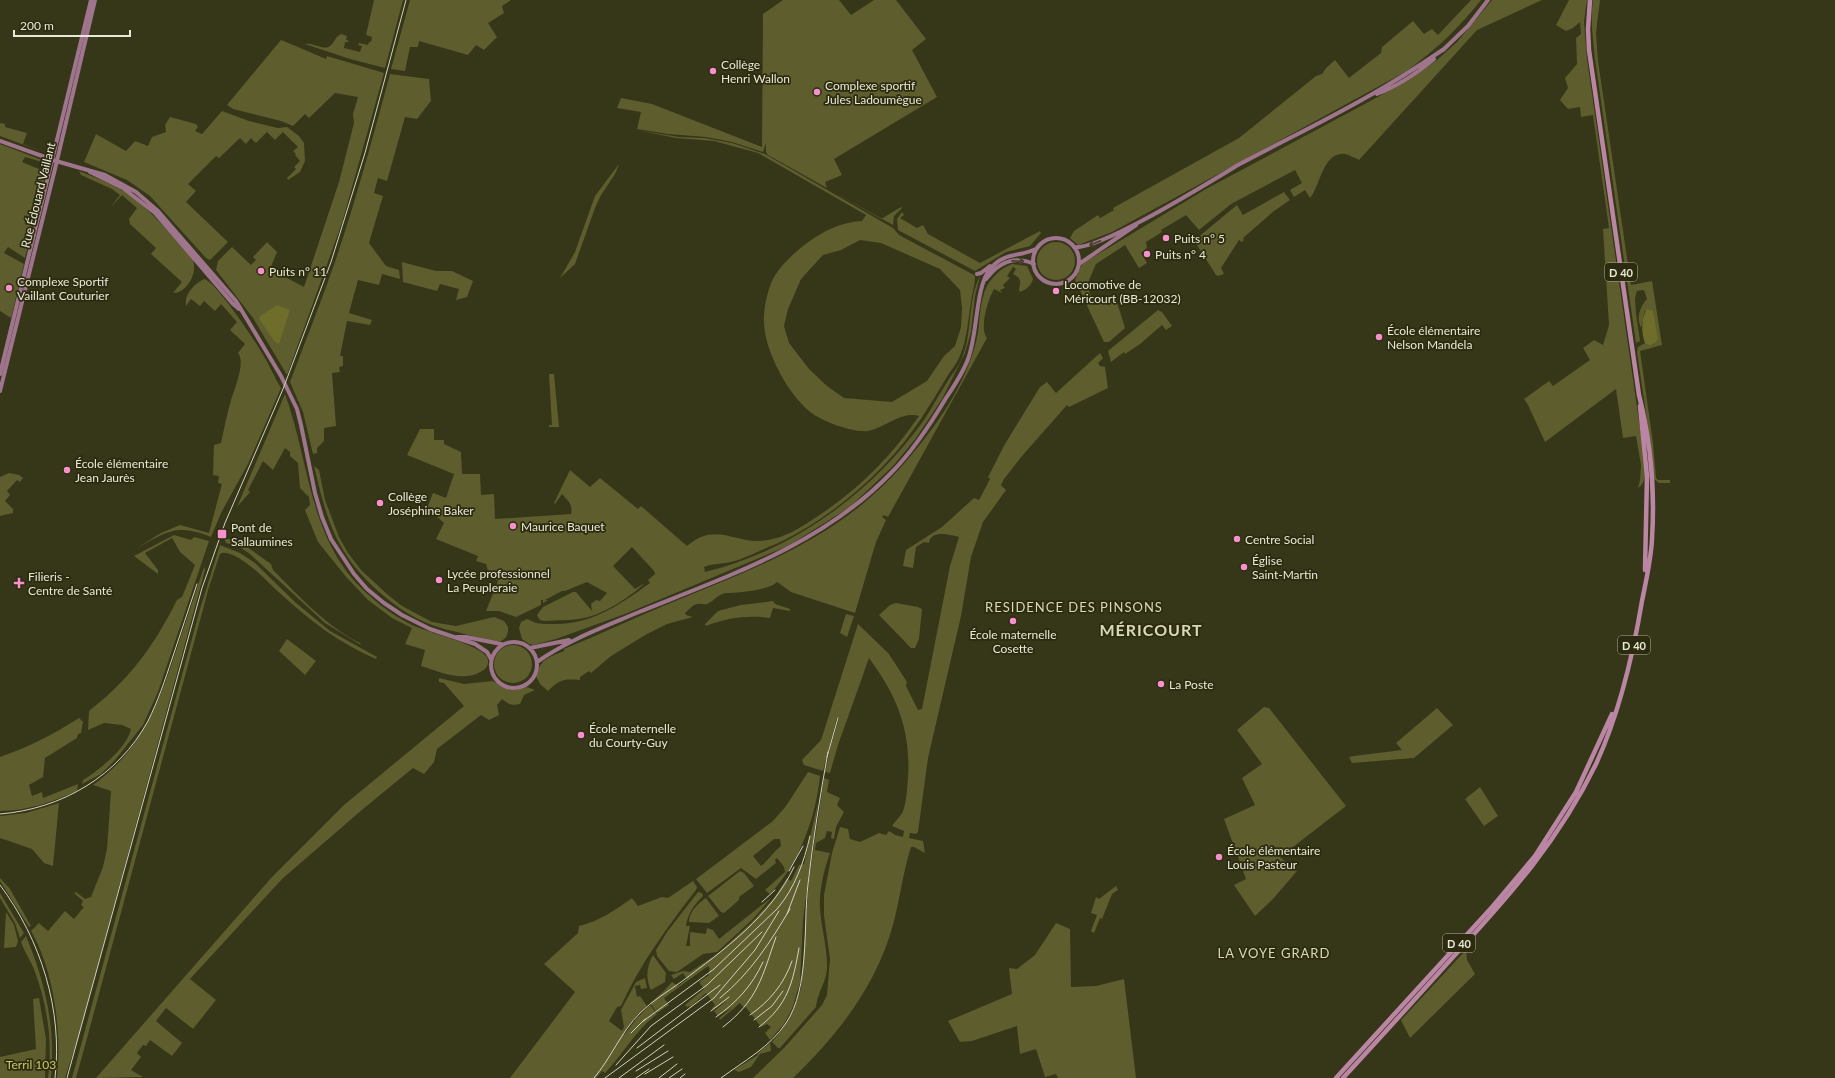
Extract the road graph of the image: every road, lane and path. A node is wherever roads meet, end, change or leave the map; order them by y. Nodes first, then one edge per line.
1 (1488, 0) edge
2 (1590, 0) edge
3 (92, 2) edge
4 (0, 141) edge
5 (54, 160) junction
6 (1141, 221) junction
7 (1074, 247) junction
8 (1036, 249) junction
9 (996, 263) junction
10 (1034, 264) junction
11 (1078, 264) junction
12 (977, 274) dead end
13 (982, 284) junction
14 (0, 374) edge
15 (0, 390) edge
16 (454, 637) junction
17 (574, 640) junction
18 (502, 644) junction
19 (530, 648) junction
20 (491, 659) junction
21 (537, 662) junction
22 (1618, 701) junction
23 (1336, 1078) edge
24 (1343, 1078) edge

1 - 6 main road
2 - 22 main road, D 40
3 - 5 main road, Rue Édouard Vaillant
4 - 5 main road
5 - 14 main road, Rue Édouard Vaillant
5 - 15 main road, Rue Édouard Vaillant
5 - 16 main road
6 -> 7 main road
6 - 11 main road
7 - 8 main road
7 - 11 main road
8 - 9 main road
8 - 10 main road
9 - 12 main road
9 - 13 main road
10 - 11 main road
13 -> 10 main road
13 - 17 main road
16 - 18 main road
16 - 20 main road
17 - 19 main road
17 - 21 main road
18 - 19 main road
18 - 20 main road
19 - 21 main road
20 - 21 main road
22 - 23 main road, D 40
22 - 24 main road, D 40

